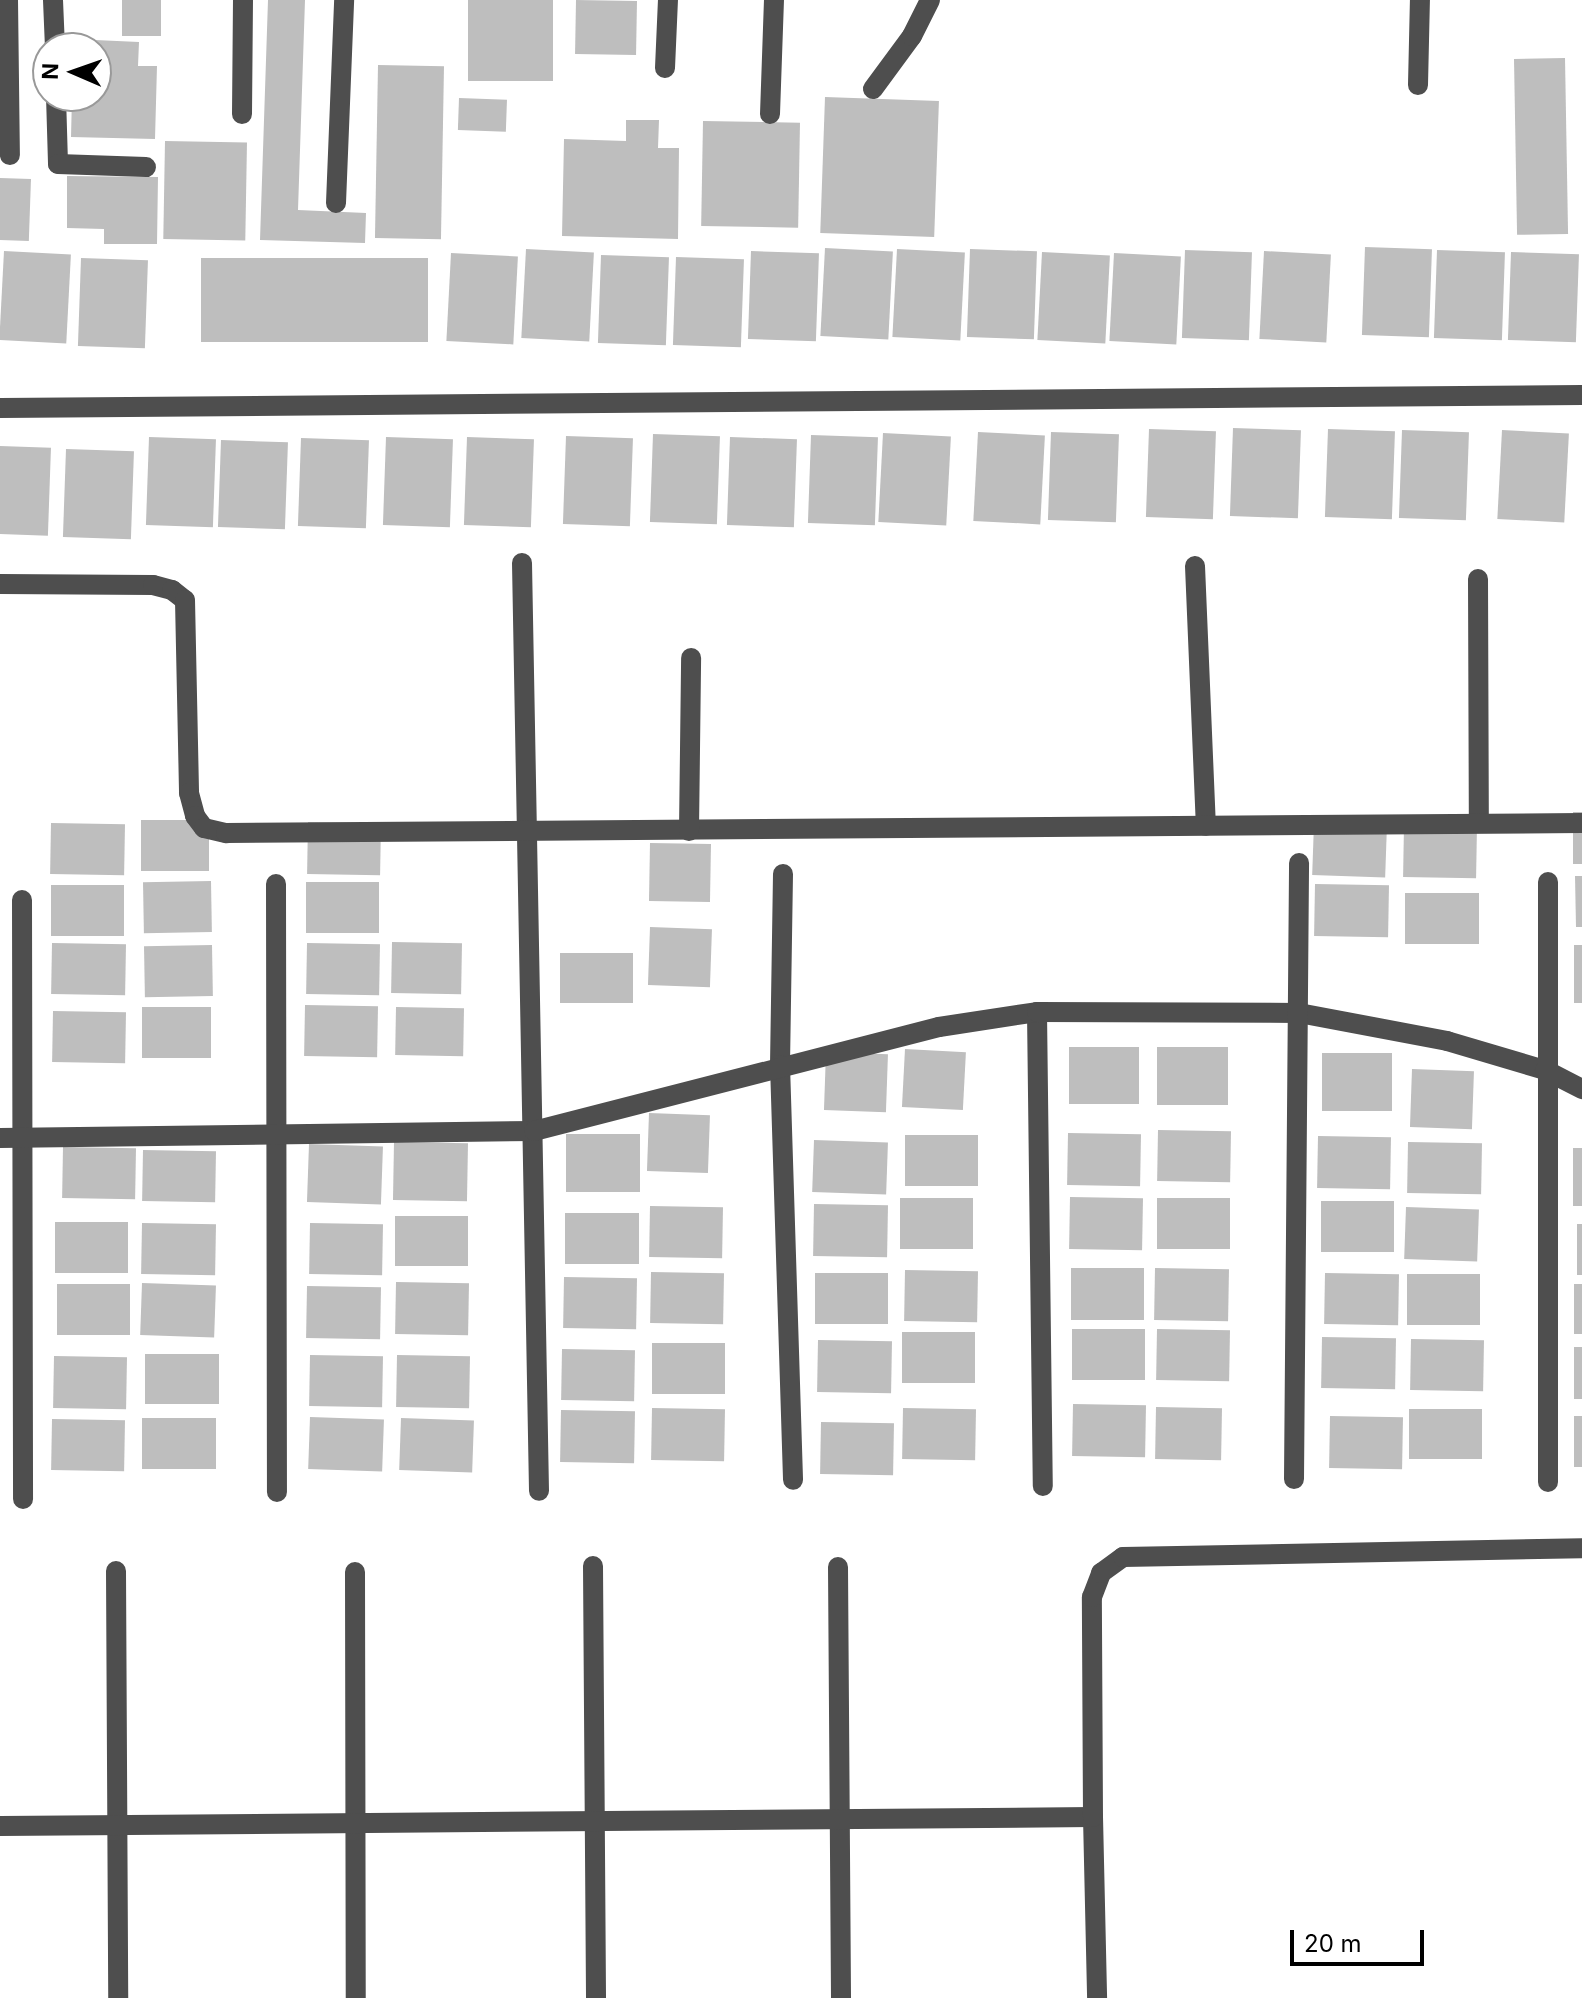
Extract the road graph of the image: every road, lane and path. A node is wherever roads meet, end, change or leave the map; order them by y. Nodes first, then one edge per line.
1 (53, 0) edge
2 (243, 0) edge
3 (344, 0) edge
4 (668, 0) edge
5 (774, 0) edge
6 (930, 0) edge
7 (1420, 0) edge
8 (6, 9) edge
9 (54, 32) edge
10 (665, 68) dead end
11 (1418, 85) dead end
12 (873, 89) dead end
13 (56, 112) edge
14 (242, 114) dead end
15 (770, 114) dead end
16 (10, 155) dead end
17 (146, 167) dead end
18 (336, 203) dead end
19 (1582, 395) edge
20 (0, 408) edge
21 (522, 563) dead end
22 (1195, 566) dead end
23 (1478, 579) dead end
24 (0, 584) edge
25 (691, 658) dead end
26 (1479, 823) junction
27 (1582, 823) edge
28 (1206, 826) junction
29 (689, 831) junction
30 (530, 832) junction
31 (1299, 863) dead end
32 (783, 874) dead end
33 (1548, 882) dead end
34 (276, 884) dead end
35 (22, 900) dead end
36 (1037, 1012) junction
37 (1299, 1013) junction
38 (780, 1065) junction
39 (1545, 1070) junction
40 (1582, 1089) edge
41 (534, 1131) junction
42 (276, 1134) junction
43 (23, 1137) junction
44 (0, 1138) edge
45 (1294, 1479) dead end
46 (793, 1480) dead end
47 (1548, 1482) dead end
48 (1043, 1486) dead end
49 (539, 1491) dead end
50 (277, 1492) dead end
51 (23, 1499) dead end
52 (1582, 1548) edge
53 (593, 1566) dead end
54 (838, 1567) dead end
55 (116, 1571) dead end
56 (355, 1572) dead end
57 (1093, 1817) junction
58 (840, 1819) junction
59 (594, 1821) junction
60 (355, 1823) junction
61 (118, 1825) junction
62 (0, 1826) edge
63 (118, 1998) edge
64 (356, 1998) edge
65 (596, 1998) edge
66 (841, 1998) edge
67 (1097, 1998) edge

1 - 9 street
2 - 14 street
3 - 18 street
4 - 10 street
5 - 15 street
6 - 12 street
7 - 11 street
8 - 16 street
13 - 17 street
19 - 20 street
21 - 30 street
22 - 28 street
23 - 26 street
24 - 30 street
25 - 29 street
26 - 27 street
26 - 28 street
28 - 29 street
29 - 30 street
30 - 41 street
31 - 37 street
32 - 38 street
33 - 39 street
34 - 42 street
35 - 43 street
36 - 37 street
36 - 38 street
36 - 48 street
37 - 39 street
37 - 45 street
38 - 41 street
38 - 46 street
39 - 40 street
39 - 47 street
41 - 42 street
41 - 49 street
42 - 43 street
42 - 50 street
43 - 44 street
43 - 51 street
52 - 57 street
53 - 59 street
54 - 58 street
55 - 61 street
56 - 60 street
57 - 58 street
57 - 67 street
58 - 59 street
58 - 66 street
59 - 60 street
59 - 65 street
60 - 61 street
60 - 64 street
61 - 62 street
61 - 63 street

